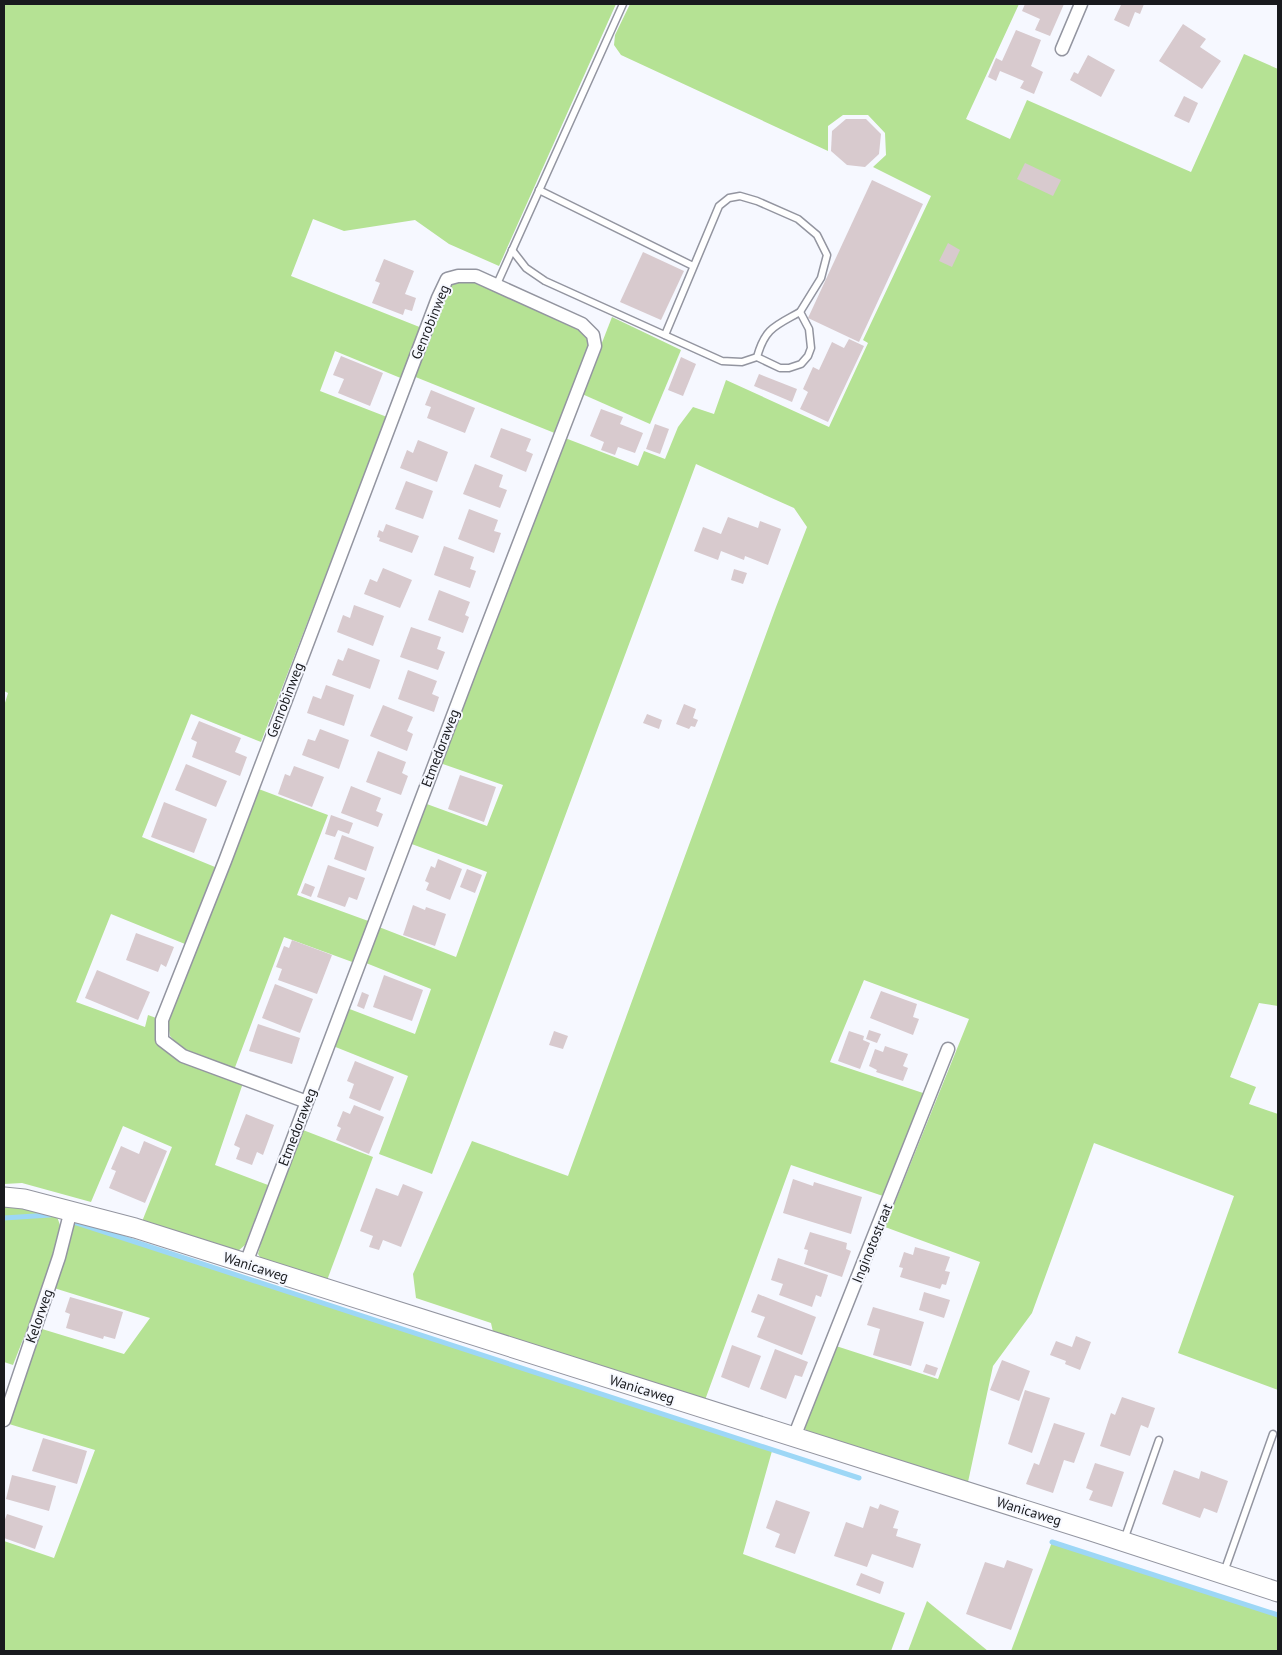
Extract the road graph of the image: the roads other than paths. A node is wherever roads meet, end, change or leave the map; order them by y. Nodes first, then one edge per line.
1 (623, 4) edge
2 (1081, 4) edge
3 (1062, 49) dead end
4 (539, 190) junction
5 (512, 250) junction
6 (693, 266) junction
7 (497, 284) junction
8 (800, 312) junction
9 (665, 335) junction
10 (756, 357) junction
11 (948, 1049) dead end
12 (307, 1102) junction
13 (4, 1197) edge
14 (71, 1210) junction
15 (246, 1263) junction
16 (4, 1420) edge
17 (1273, 1434) dead end
18 (794, 1437) junction
19 (1158, 1440) dead end
20 (1123, 1541) junction
21 (1224, 1574) junction
22 (1278, 1592) edge

1 - 4 lane
2 - 3 street
4 - 5 lane
4 - 6 lane
5 - 7 lane
5 - 9 lane
6 - 8 lane
6 - 9 lane
7 - 12 street, Etmedoraweg
7 - 12 street, Genrobinweg
8 - 10 lane
8 - 10 lane
9 - 10 lane
11 - 18 street, Inginotostraat
12 - 15 street, Etmedoraweg
13 - 14 street, Wanicaweg
14 - 15 street, Wanicaweg
14 - 16 street, Kelorweg
15 - 18 street, Wanicaweg
17 - 21 lane
18 - 20 street, Wanicaweg
19 - 20 lane
20 - 21 street, Wanicaweg
21 - 22 street, Wanicaweg

